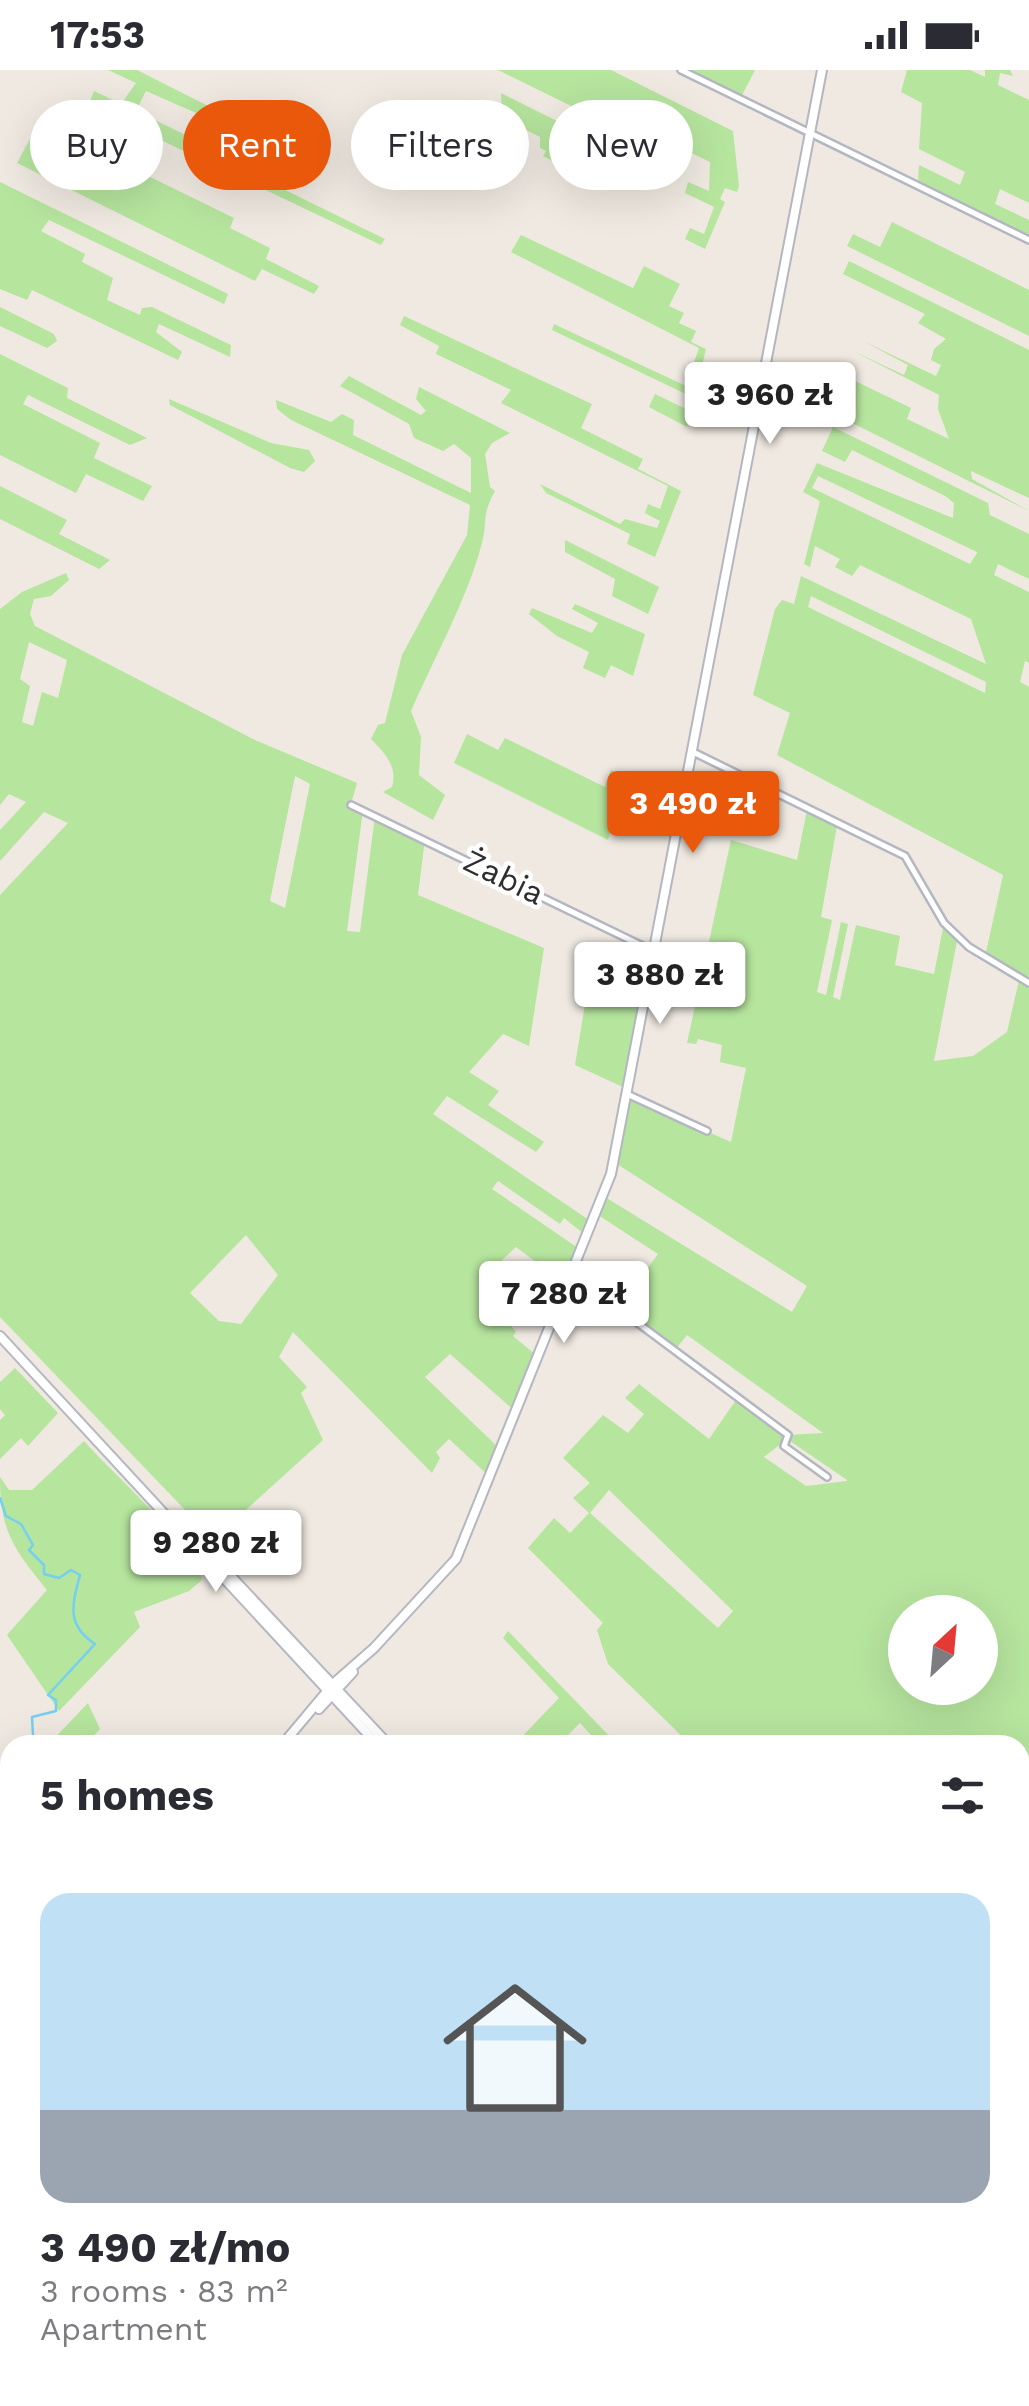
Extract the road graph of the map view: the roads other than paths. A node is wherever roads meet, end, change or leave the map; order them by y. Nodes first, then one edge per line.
1 (681, 70) edge
2 (822, 70) edge
3 (810, 134) junction
4 (1029, 240) edge
5 (692, 752) junction
6 (351, 805) dead end
7 (656, 952) junction
8 (1029, 982) edge
9 (628, 1094) junction
10 (707, 1132) dead end
11 (572, 1274) junction
12 (0, 1336) edge
13 (827, 1477) dead end
14 (334, 1690) junction
15 (292, 1735) edge
16 (370, 1735) edge
17 (379, 1735) edge

1 - 3 street
2 - 3 street
3 - 4 street
3 - 5 street
5 - 7 street
5 - 8 street
6 - 7 street, Żabia
7 - 9 street
9 - 10 street
9 - 11 street
11 - 13 street
11 - 14 street
12 - 14 street
14 - 15 street
14 - 16 street
14 - 17 street

